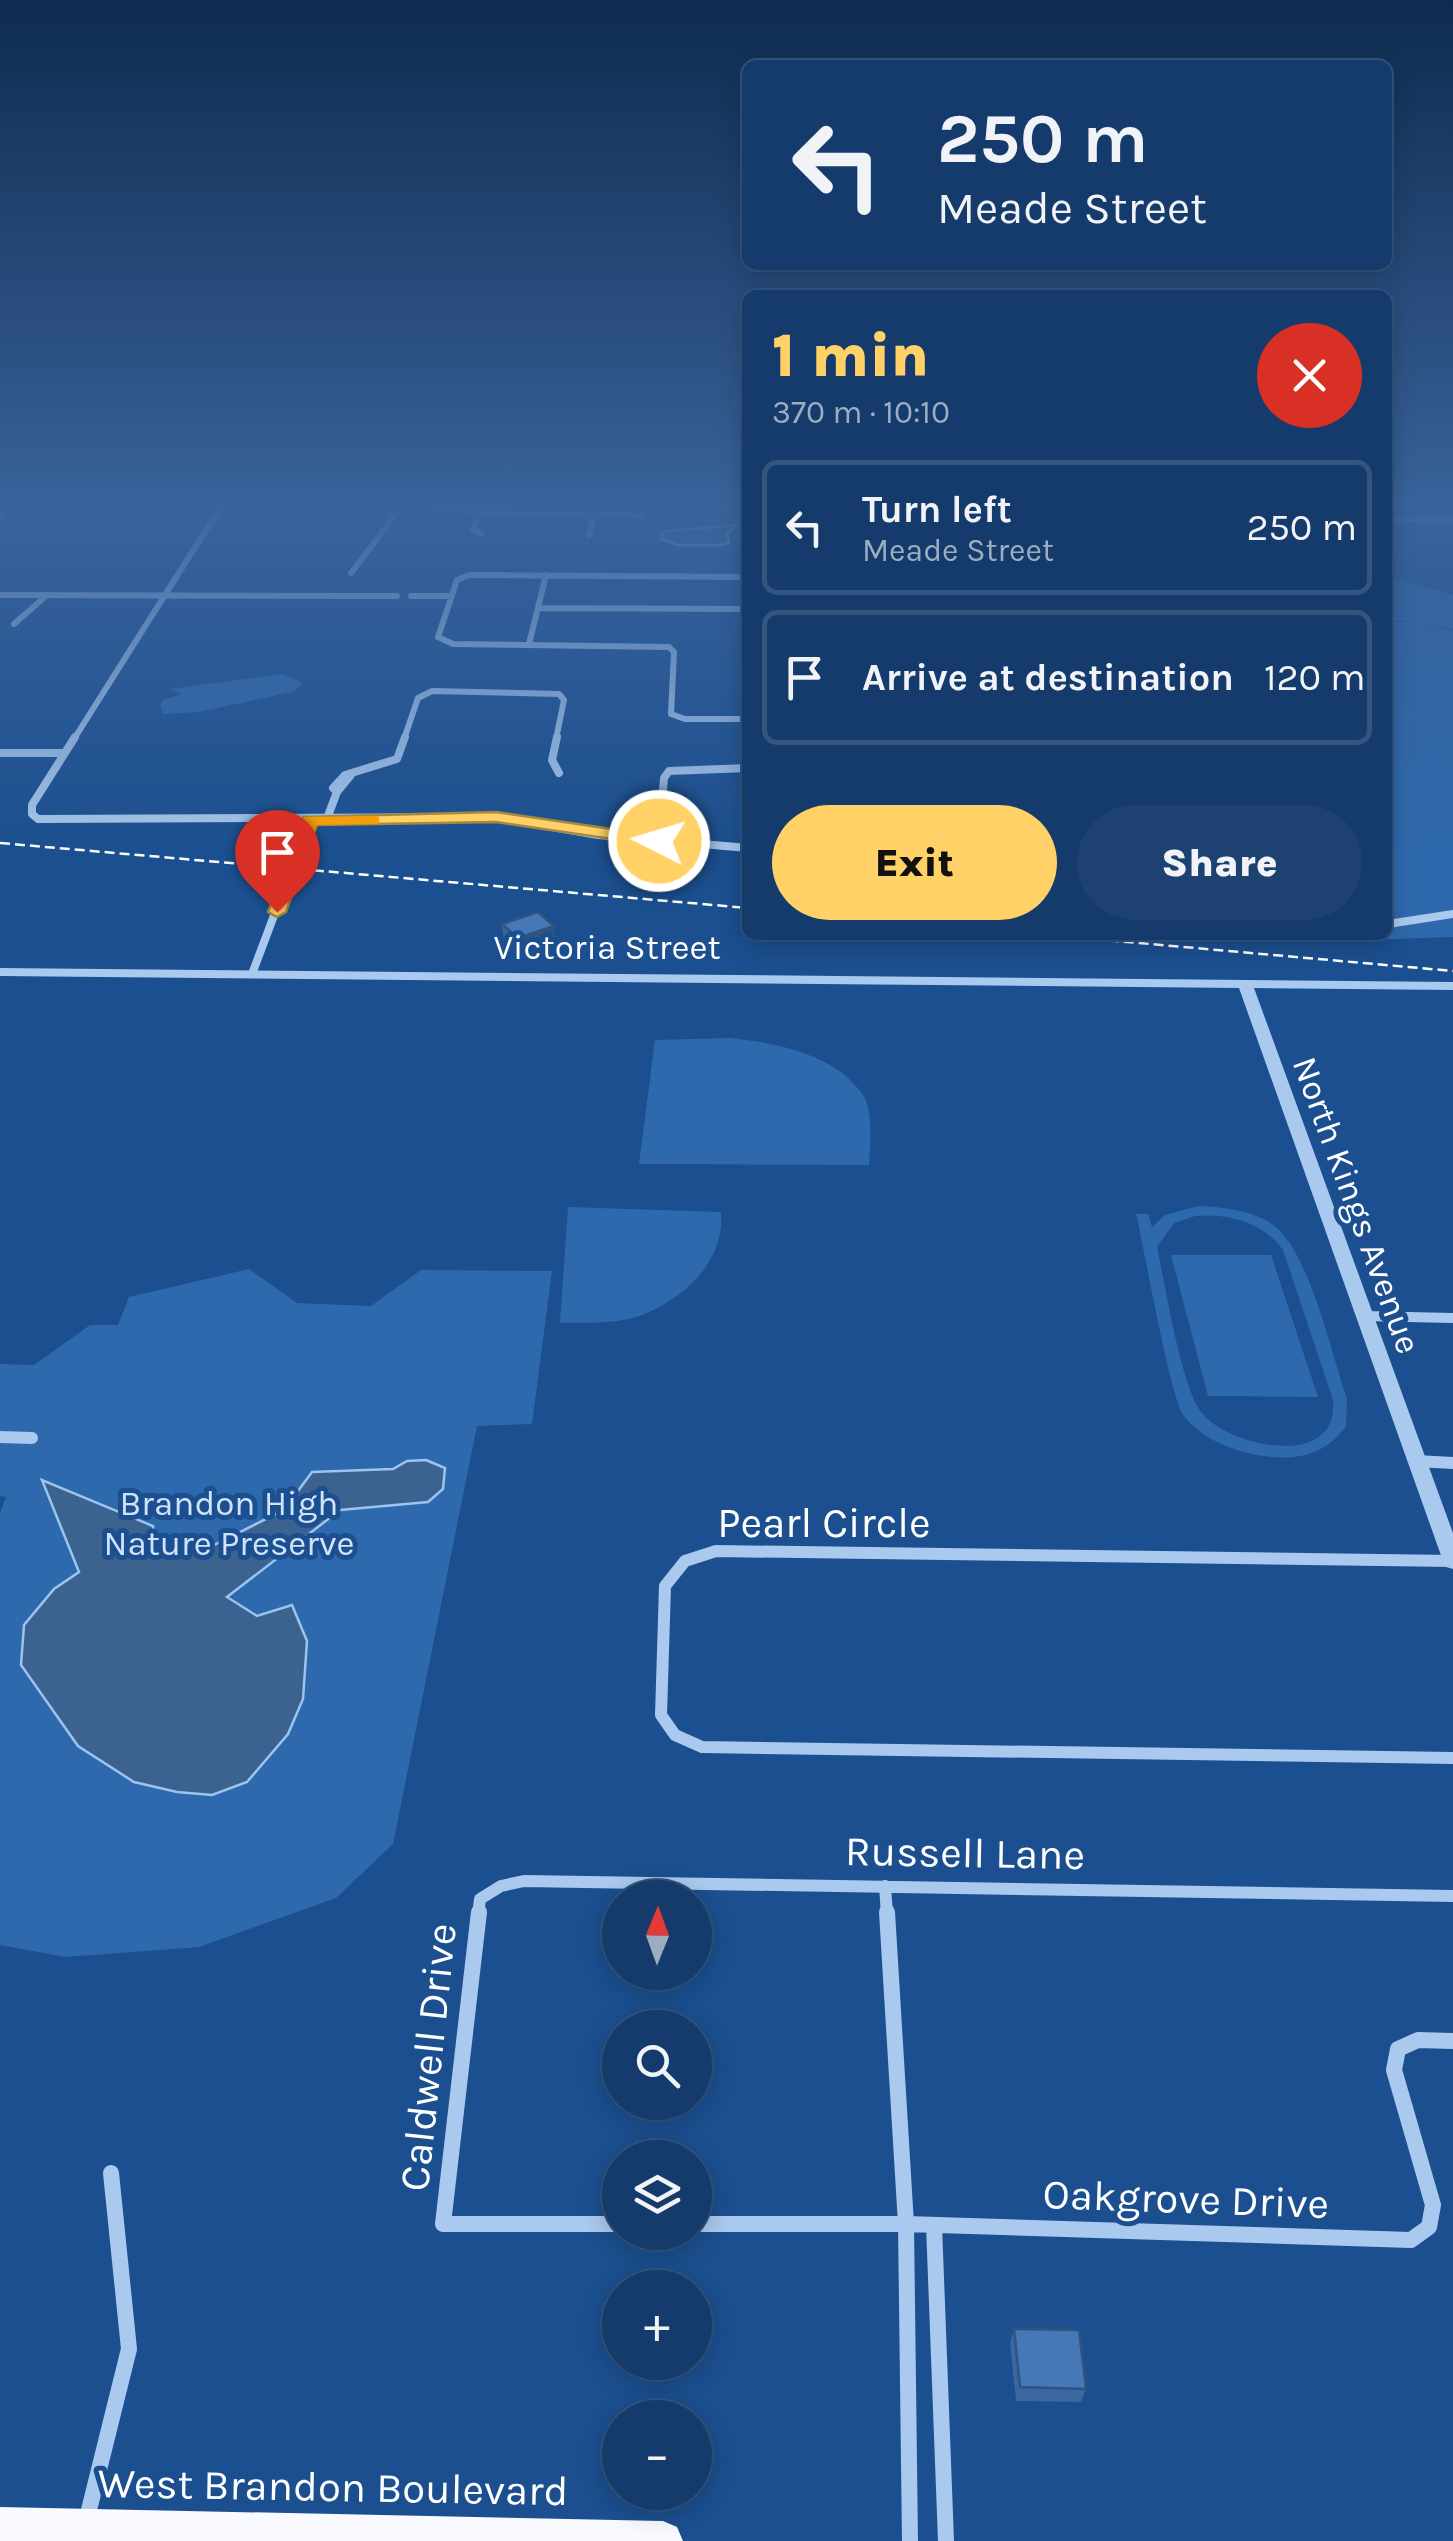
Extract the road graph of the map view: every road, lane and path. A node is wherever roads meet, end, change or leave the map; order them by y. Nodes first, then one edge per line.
1 (17, 622) edge
2 (149, 622) edge
3 (443, 622) edge
4 (535, 622) edge
5 (14, 624) dead end
6 (529, 644) junction
7 (742, 720) edge
8 (0, 752) edge
9 (63, 753) junction
10 (742, 768) edge
11 (559, 773) dead end
12 (310, 820) junction
13 (326, 820) junction
14 (659, 841) junction
15 (742, 848) edge
16 (1453, 914) edge
17 (1392, 923) edge
18 (0, 972) edge
19 (252, 974) junction
20 (1244, 982) junction
21 (1453, 986) edge
22 (1363, 1316) junction
23 (1453, 1318) edge
24 (0, 1437) edge
25 (32, 1438) dead end
26 (1415, 1462) junction
27 (1453, 1463) edge
28 (1453, 1561) edge
29 (1453, 1758) edge
30 (886, 1886) junction
31 (1453, 1896) edge
32 (480, 1899) joint
33 (1453, 2041) edge
34 (111, 2173) dead end
35 (602, 2224) edge
36 (712, 2224) edge
37 (906, 2224) junction
38 (934, 2225) junction
39 (0, 2527) edge
40 (84, 2529) junction
41 (234, 2537) edge
42 (437, 2539) edge
43 (663, 2541) edge
44 (910, 2541) edge
45 (946, 2541) edge

1 - 5 street
2 - 9 street
3 - 6 street
4 - 6 street
6 - 7 street
8 - 9 street
9 - 12 street
10 - 14 street
11 - 13 street
12 - 13 street
12 - 19 street
13 - 14 street
14 - 15 street
16 - 17 street
18 - 19 street, Victoria Street
19 - 20 street, Victoria Street
20 - 21 street, Victoria Street
20 - 22 street, North Kings Avenue
22 - 23 street
22 - 26 street, North Kings Avenue
24 - 25 street
26 - 27 street
26 - 28 street, North Kings Avenue
28 - 29 street, Pearl Circle
30 - 31 street, Russell Lane
30 - 32 street, Russell Lane
30 - 37 street
32 - 35 street, Caldwell Drive
33 - 38 street, Oakgrove Drive
34 - 40 street
36 - 37 street, Oakgrove Drive
37 - 38 street, Oakgrove Drive
37 - 44 street
38 - 45 street
39 - 40 highway, West Brandon Boulevard
40 - 41 highway, West Brandon Boulevard
41 - 42 highway, West Brandon Boulevard
42 - 43 highway, West Brandon Boulevard

